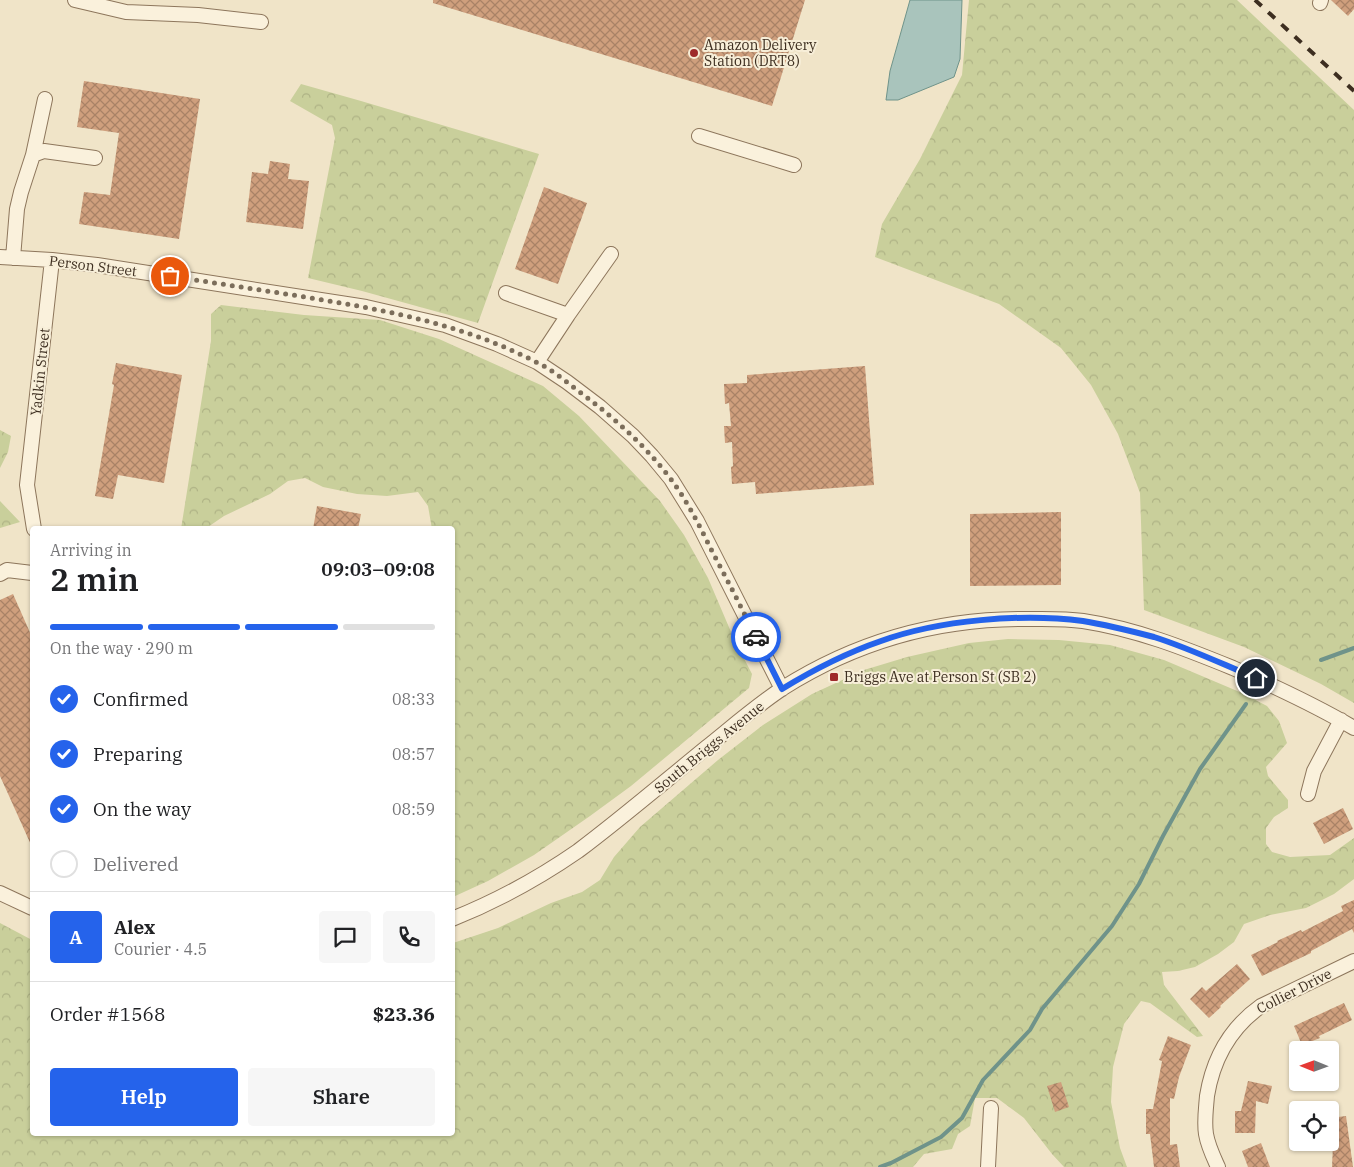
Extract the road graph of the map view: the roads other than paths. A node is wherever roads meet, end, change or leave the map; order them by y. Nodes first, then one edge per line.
1 (75, 0) edge
2 (261, 22) dead end
3 (45, 99) dead end
4 (699, 136) dead end
5 (33, 155) junction
6 (95, 158) dead end
7 (794, 165) dead end
8 (611, 254) dead end
9 (6, 257) edge
10 (52, 260) junction
11 (506, 293) dead end
12 (568, 315) junction
13 (538, 362) junction
14 (34, 526) edge
15 (30, 573) edge
16 (0, 574) edge
17 (782, 689) junction
18 (1340, 720) junction
19 (1354, 728) edge
20 (1308, 794) dead end
21 (0, 893) edge
22 (30, 907) edge
23 (455, 918) edge
24 (1354, 961) edge
25 (991, 1108) dead end
26 (988, 1167) edge
27 (1218, 1167) edge

1 - 2 street
3 - 5 street
4 - 7 street
5 - 6 street
5 - 9 street
8 - 12 street
9 - 10 street, Person Street
10 - 13 street, Person Street
10 - 14 street, Yadkin Street
11 - 12 street
12 - 13 street
13 - 17 street, Person Street
15 - 16 street
17 - 18 street, South Briggs Avenue
17 - 23 street, South Briggs Avenue
18 - 19 street, South Briggs Avenue
18 - 20 street
21 - 22 street
24 - 27 street, Collier Drive
25 - 26 street

